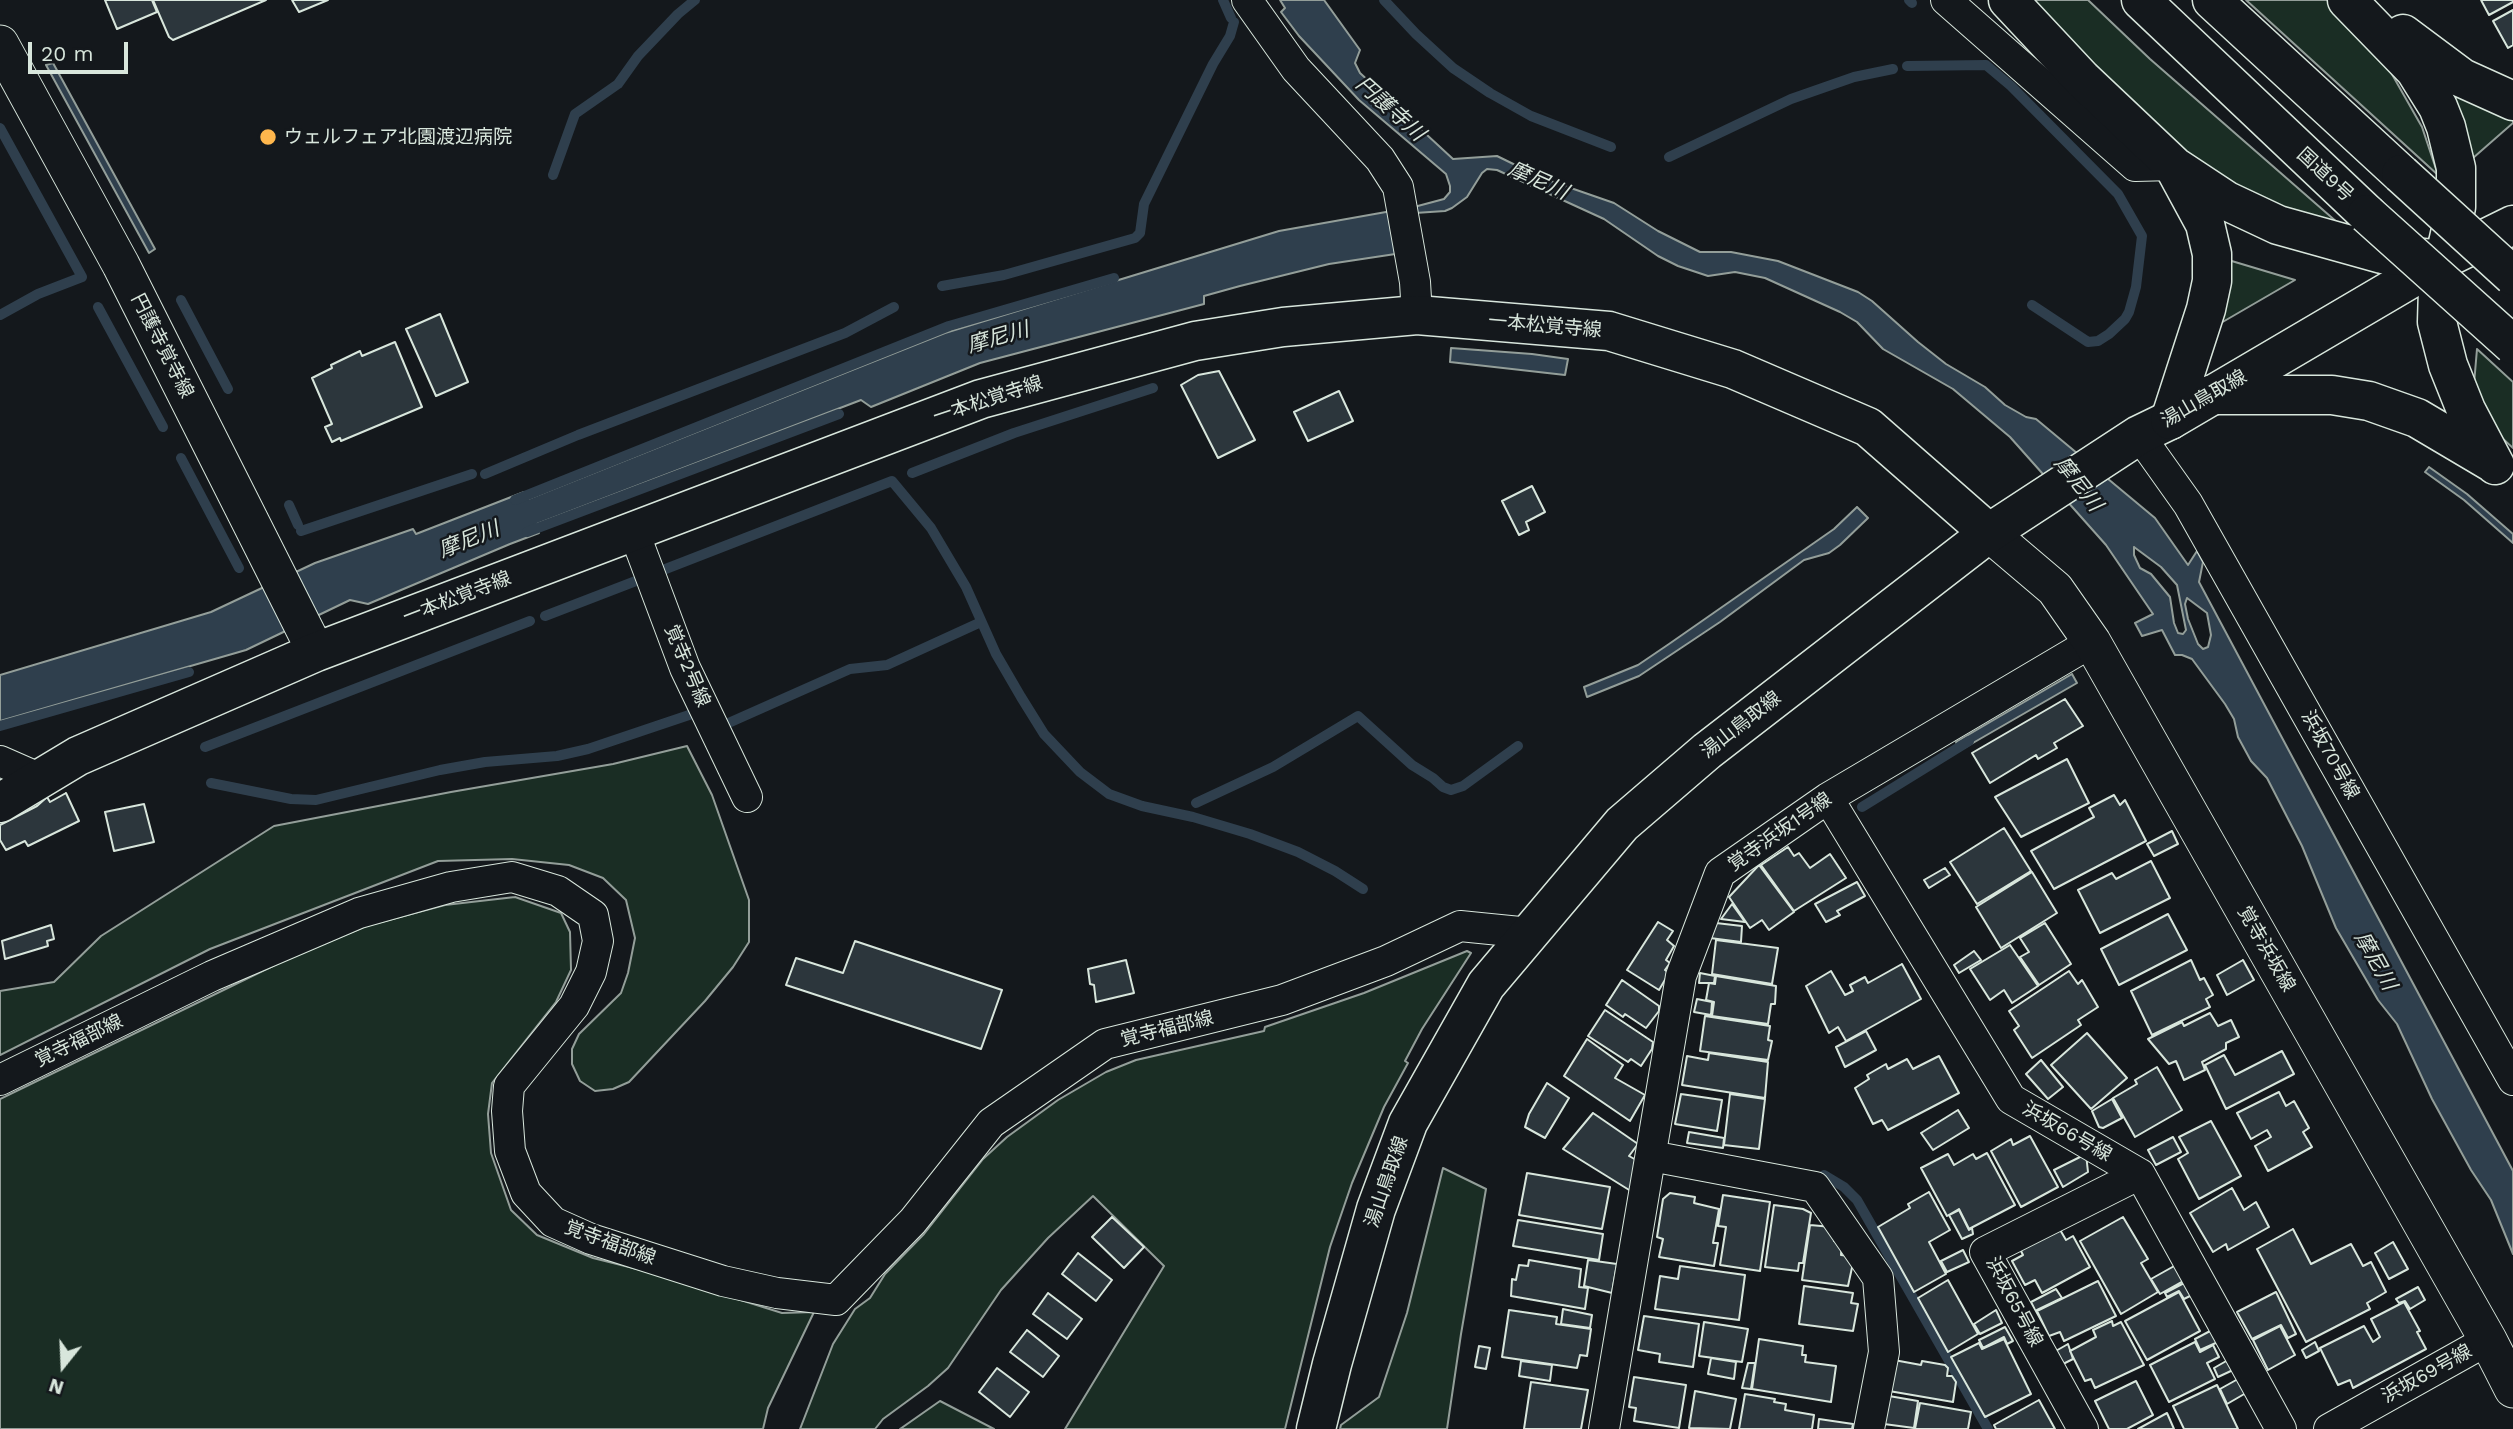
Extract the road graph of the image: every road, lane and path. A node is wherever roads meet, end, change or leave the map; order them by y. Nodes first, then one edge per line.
1 (1247, 0) edge
2 (1946, 0) edge
3 (2008, 0) edge
4 (2141, 0) edge
5 (2211, 0) edge
6 (2347, 0) edge
7 (2360, 0) edge
8 (0, 44) edge
9 (2513, 101) edge
10 (2173, 165) junction
11 (2513, 225) edge
12 (2513, 258) edge
13 (2444, 259) junction
14 (2513, 276) edge
15 (1416, 299) junction
16 (2513, 345) edge
17 (2210, 395) junction
18 (2155, 428) junction
19 (2504, 473) edge
20 (634, 531) junction
21 (1989, 533) junction
22 (311, 642) junction
23 (2092, 642) junction
24 (0, 761) edge
25 (41, 779) junction
26 (747, 797) dead end
27 (1828, 798) junction
28 (0, 803) edge
29 (1530, 933) junction
30 (0, 1080) edge
31 (2513, 1080) edge
32 (1651, 1156) junction
33 (2140, 1174) junction
34 (2488, 1340) junction
35 (2513, 1389) edge
36 (1316, 1429) edge
37 (1604, 1429) edge
38 (1869, 1429) edge
39 (2083, 1429) edge
40 (2281, 1429) edge
41 (2329, 1429) edge

1 - 15 street
2 - 10 street
3 - 10 main road
4 - 16 main road, 国道9号, bridge
5 - 14 main road, bridge
6 - 13 main road
7 - 9 main road
8 - 22 street, 円護寺覚寺線
10 - 13 main road
10 - 18 main road
11 - 13 main road, 湯山鳥取線
12 - 13 main road
13 - 17 main road, 湯山鳥取線
13 - 19 main road
15 - 20 main road, 一本松覚寺線
15 - 21 main road, 一本松覚寺線
17 - 18 main road, 湯山鳥取線
17 - 19 main road
18 - 21 main road, 湯山鳥取線
18 - 31 street, 浜坂70号線
20 - 22 main road, 一本松覚寺線
20 - 26 street, 覚寺2号線
21 - 23 street, 覚寺浜坂線
21 - 29 main road, 湯山鳥取線
22 - 25 main road, 一本松覚寺線
23 - 27 street, 覚寺浜坂1号線
23 - 34 street, 覚寺浜坂線
24 - 25 street
25 - 28 main road, 一本松覚寺線
27 - 32 street, 覚寺浜坂1号線
27 - 33 street, 浜坂66号線
29 - 30 street, 覚寺福部線
29 - 36 main road, 湯山鳥取線
32 - 37 street, 覚寺浜坂1号線
32 - 38 street
33 - 39 street, 浜坂65号線
33 - 40 street
34 - 35 street, 覚寺浜坂線
34 - 41 street, 浜坂69号線

